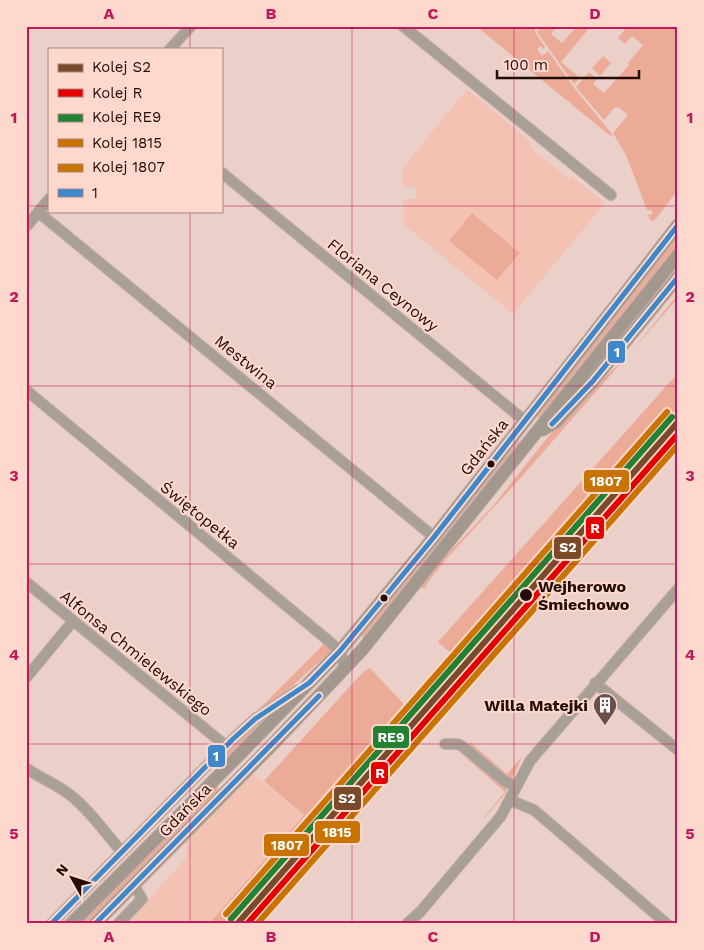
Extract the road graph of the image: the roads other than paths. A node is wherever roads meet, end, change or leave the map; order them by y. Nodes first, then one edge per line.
1 (403, 26) edge
2 (185, 28) edge
3 (171, 48) edge
4 (222, 173) edge
5 (611, 195) dead end
6 (48, 200) edge
7 (38, 212) junction
8 (678, 225) edge
9 (26, 227) edge
10 (678, 254) edge
11 (678, 278) edge
12 (678, 290) edge
13 (642, 322) junction
14 (26, 390) edge
15 (524, 421) junction
16 (534, 436) junction
17 (434, 537) junction
18 (26, 582) edge
19 (678, 589) edge
20 (73, 621) junction
21 (340, 650) junction
22 (345, 669) junction
23 (26, 678) edge
24 (309, 683) junction
25 (595, 683) junction
26 (445, 744) dead end
27 (226, 746) junction
28 (678, 750) edge
29 (26, 768) edge
30 (516, 787) junction
31 (510, 800) junction
32 (122, 852) junction
33 (134, 885) junction
34 (421, 911) junction
35 (51, 924) edge
36 (71, 924) edge
37 (95, 924) edge
38 (118, 924) edge
39 (408, 924) edge
40 (414, 924) edge
41 (667, 924) edge

1 - 5 street
2 - 3 street
4 - 15 street, Floriana Ceynowy
6 - 7 street
7 - 9 street
7 - 17 street, Mestwina
8 - 15 main road, Gdańska
10 - 16 main road, Gdańska
11 - 13 main road
12 - 13 main road
13 - 16 main road
14 - 21 street, Świętopełka
15 - 17 main road, Gdańska
16 - 22 main road, Gdańska
17 - 21 main road, Gdańska
18 - 20 street, Alfonsa Chmielewskiego
19 - 25 street
20 - 23 street
20 - 27 street, Alfonsa Chmielewskiego
21 - 22 street
21 - 24 main road, Gdańska
22 - 33 main road, Gdańska
24 - 27 street, Gdańska
24 - 36 main road, Gdańska
25 - 28 street
25 - 30 street
26 - 30 street
27 - 32 street, Gdańska
29 - 32 street
30 - 31 street
31 - 34 street
31 - 41 street
32 - 35 street, Gdańska
33 - 37 main road, Gdańska
33 - 38 street
34 - 39 street
34 - 40 street

